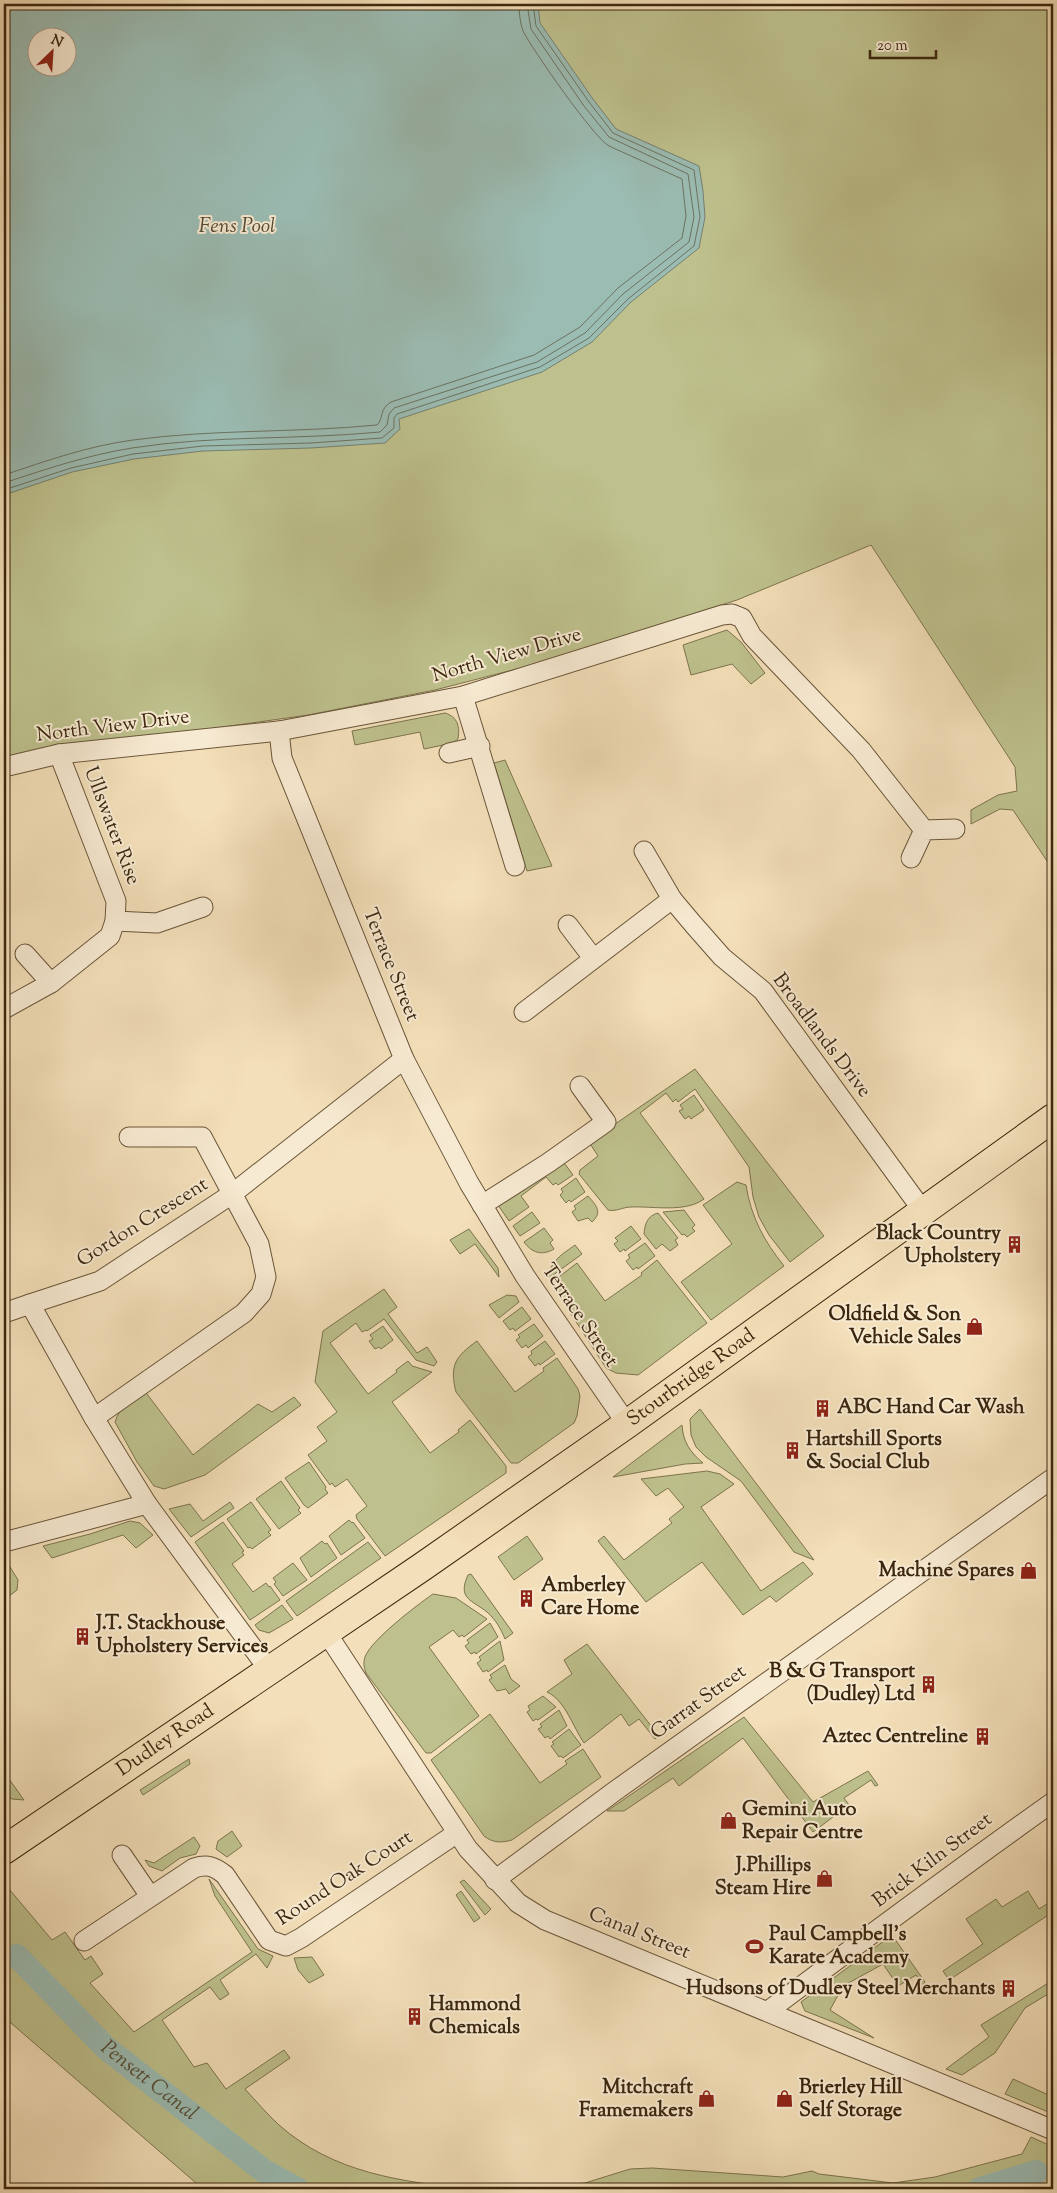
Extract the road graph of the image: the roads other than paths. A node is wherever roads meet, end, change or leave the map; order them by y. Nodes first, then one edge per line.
1 (464, 696) junction
2 (280, 731) junction
3 (480, 746) junction
4 (449, 753) dead end
5 (59, 754) junction
6 (4, 767) edge
7 (955, 829) dead end
8 (924, 830) junction
9 (644, 851) dead end
10 (911, 858) dead end
11 (515, 866) dead end
12 (672, 899) junction
13 (203, 908) dead end
14 (115, 921) junction
15 (568, 925) dead end
16 (25, 954) dead end
17 (593, 958) junction
18 (51, 983) junction
19 (4, 1009) edge
20 (524, 1012) dead end
21 (404, 1059) junction
22 (580, 1086) dead end
23 (1053, 1118) edge
24 (129, 1137) dead end
25 (232, 1194) junction
26 (482, 1205) junction
27 (923, 1211) junction
28 (30, 1304) junction
29 (4, 1313) edge
30 (94, 1418) junction
31 (627, 1424) junction
32 (1053, 1478) edge
33 (147, 1504) junction
34 (4, 1542) edge
35 (326, 1632) junction
36 (269, 1670) junction
37 (1053, 1802) edge
38 (457, 1833) junction
39 (4, 1848) edge
40 (122, 1855) dead end
41 (495, 1880) junction
42 (150, 1896) junction
43 (84, 1941) dead end
44 (768, 2011) junction
45 (1053, 2130) edge

1 - 2 street, North View Drive
1 - 3 street
1 - 8 street, North View Drive
2 - 5 street, North View Drive
2 - 21 street, Terrace Street
3 - 4 street
3 - 11 street
5 - 6 street, North View Drive
5 - 14 street, Ullswater Rise
7 - 8 street
8 - 10 street
9 - 12 street, Broadlands Drive
12 - 17 street
12 - 27 street, Broadlands Drive
13 - 14 street
14 - 18 street
15 - 17 street
16 - 18 street
17 - 20 street
18 - 19 street
21 - 25 street, Gordon Crescent
21 - 26 street, Terrace Street
22 - 26 street
23 - 27 main road, Stourbridge Road
24 - 25 street, Gordon Crescent
25 - 28 street, Gordon Crescent
25 - 30 street, Gordon Crescent
26 - 31 street, Terrace Street
27 - 31 main road, Stourbridge Road
28 - 29 street, Gordon Crescent
28 - 30 street
30 - 33 street
31 - 35 main road, Stourbridge Road
32 - 41 street, Garrat Street
33 - 34 street
33 - 36 street
35 - 36 main road, Dudley Road
35 - 38 street, Canal Street
36 - 39 main road, Dudley Road
37 - 44 street, Brick Kiln Street
38 - 41 street, Canal Street
38 - 42 street, Round Oak Court
40 - 42 street
41 - 44 street, Canal Street
42 - 43 street, Round Oak Court
44 - 45 street, Canal Street

